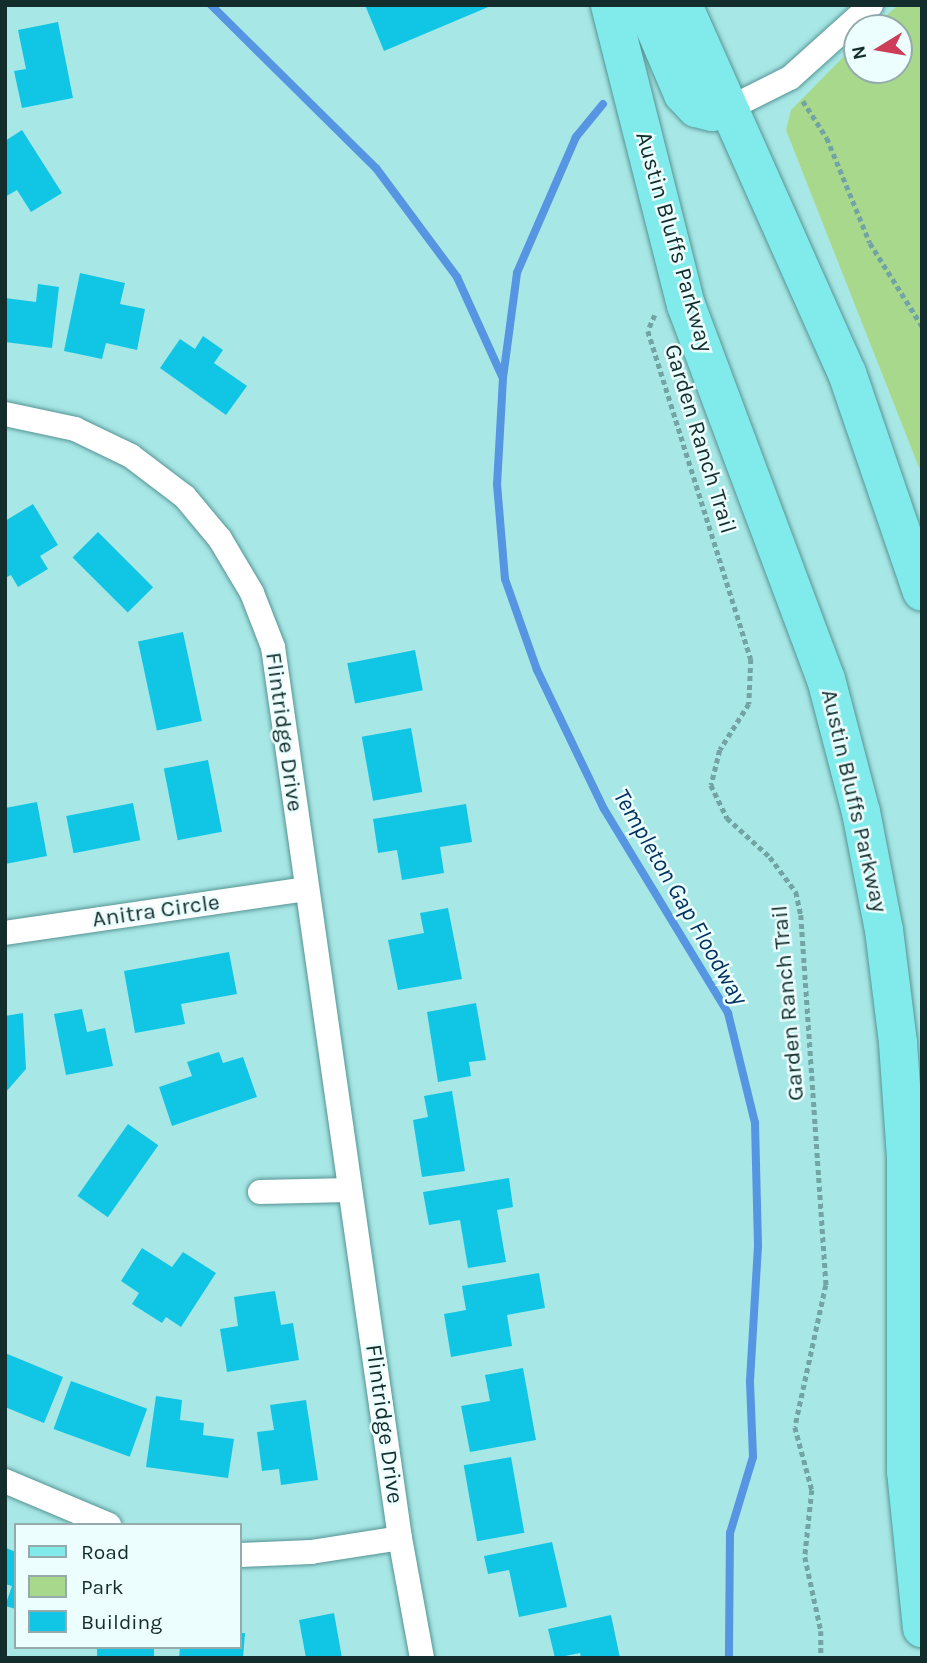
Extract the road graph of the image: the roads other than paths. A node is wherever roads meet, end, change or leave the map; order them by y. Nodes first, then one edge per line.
1 (610, 5) edge
2 (645, 5) edge
3 (683, 5) edge
4 (871, 5) edge
5 (728, 109) junction
6 (5, 414) edge
7 (922, 592) edge
8 (306, 889) junction
9 (5, 933) edge
10 (350, 1190) junction
11 (261, 1192) dead end
12 (5, 1481) edge
13 (104, 1523) edge
14 (400, 1538) junction
15 (242, 1555) edge
16 (922, 1628) edge
17 (422, 1658) edge

1 - 16 main road, Austin Bluffs Parkway
2 - 5 main road
3 - 5 main road
4 - 5 street
5 - 7 main road
6 - 8 street, Flintridge Drive
8 - 9 street, Anitra Circle
8 - 10 street, Flintridge Drive
10 - 11 street
10 - 14 street, Flintridge Drive
12 - 13 street
14 - 15 street
14 - 17 street, Flintridge Drive

